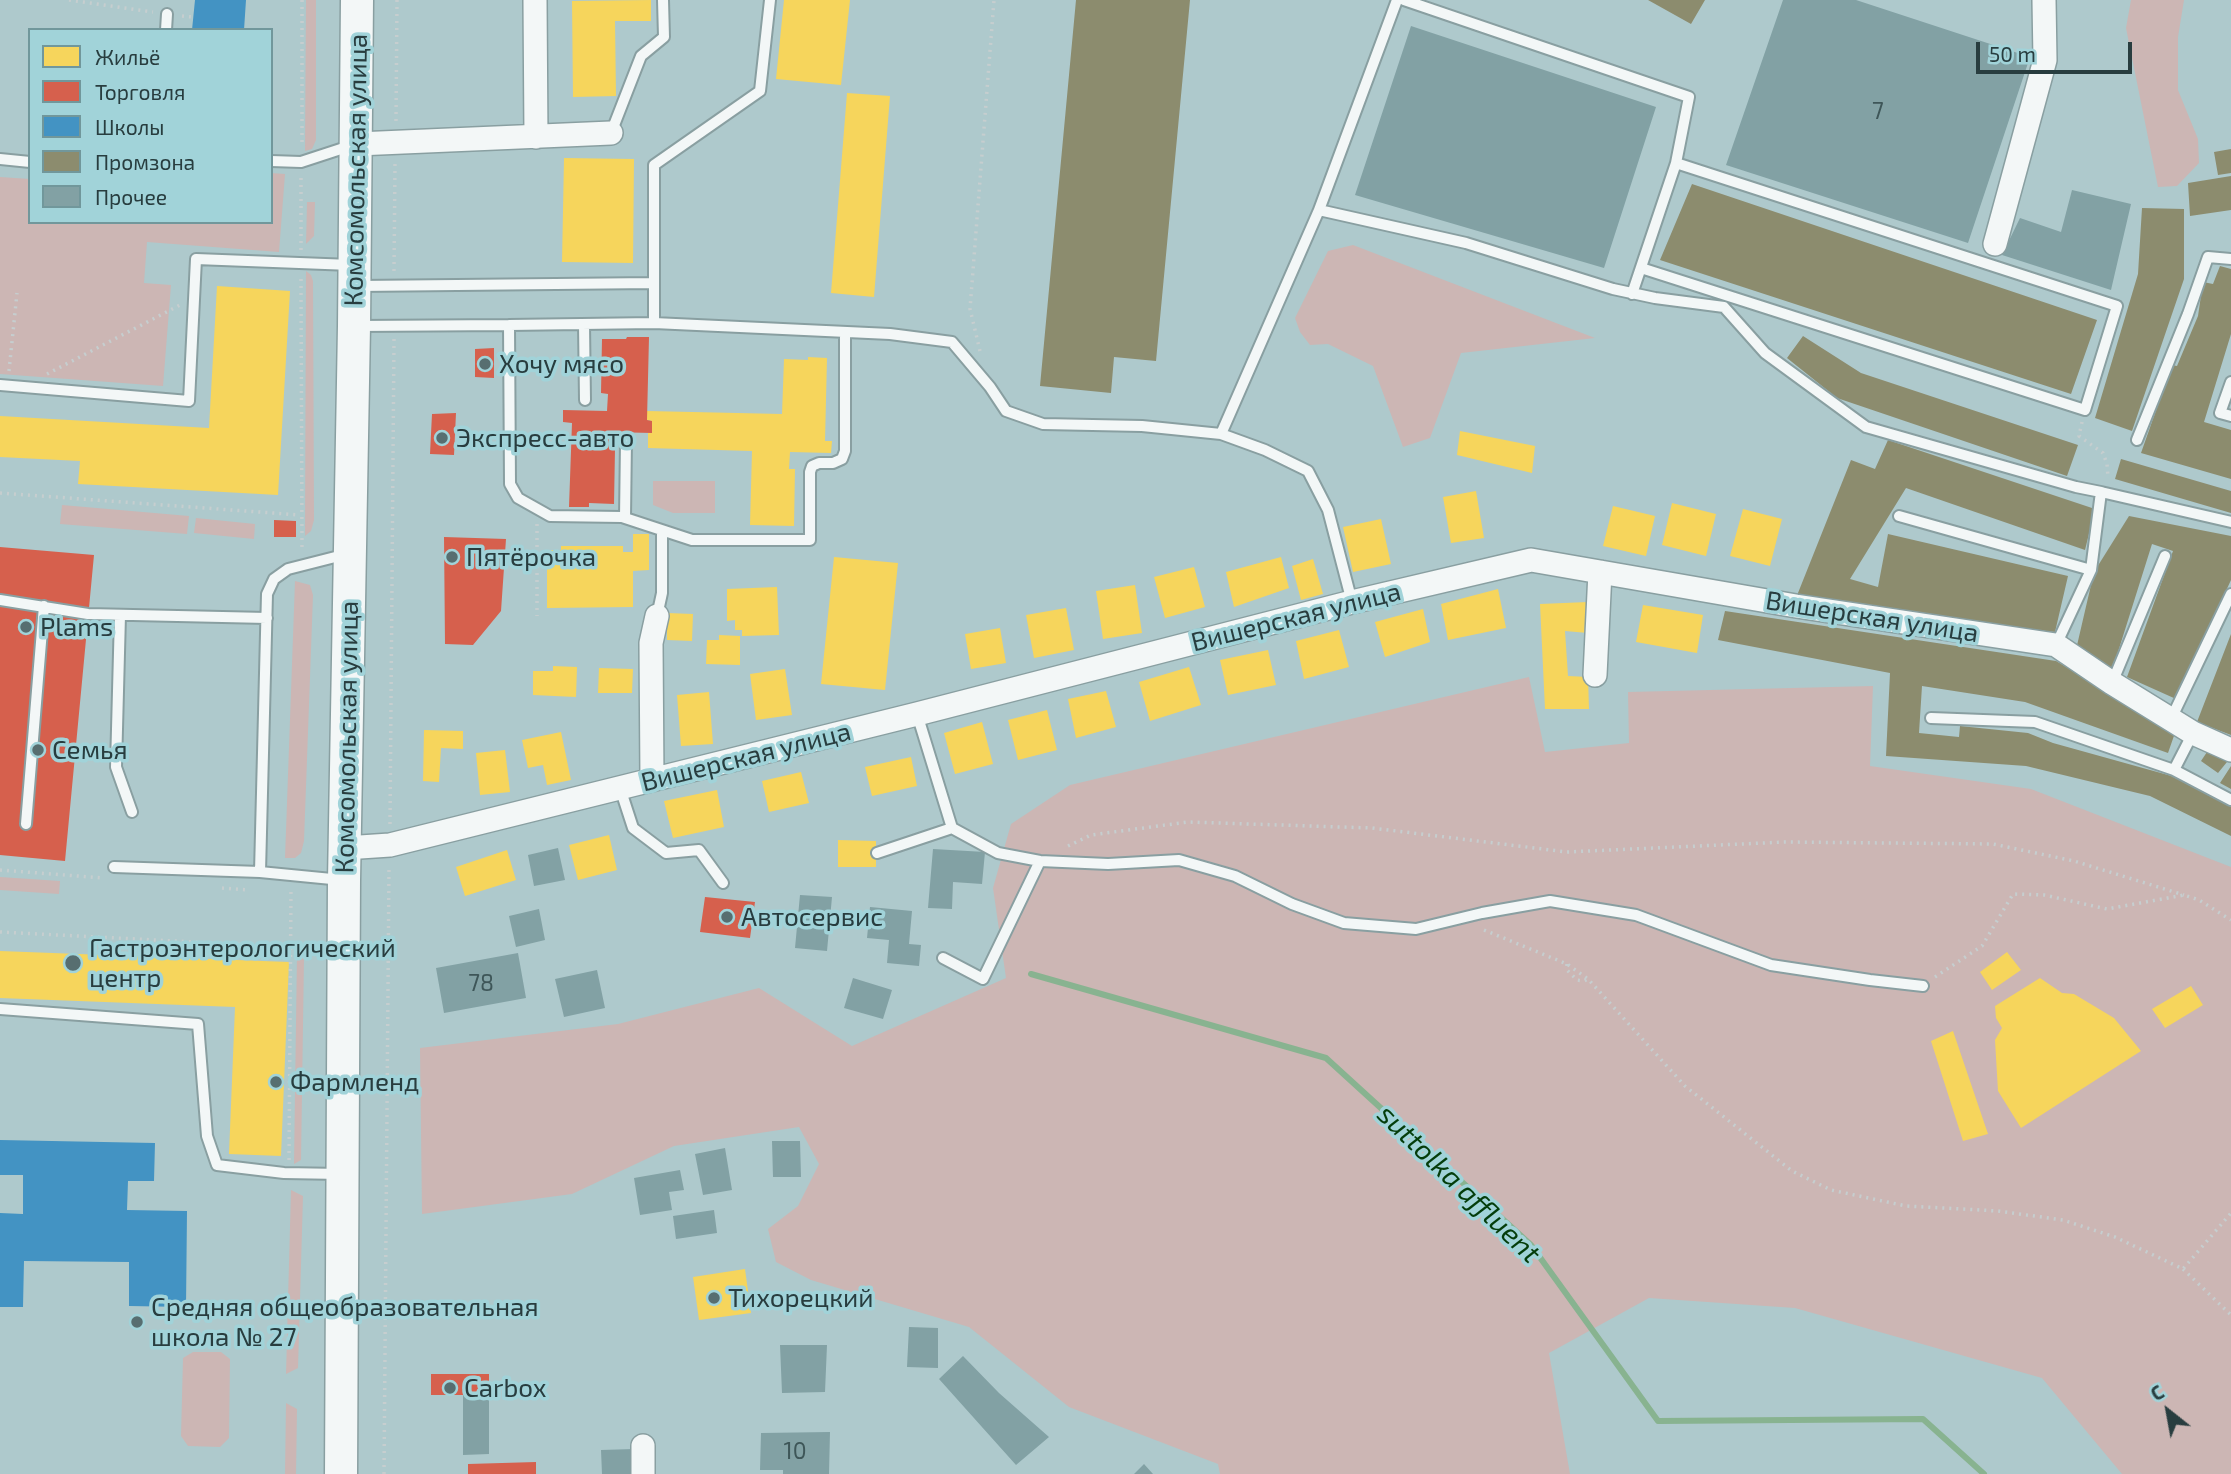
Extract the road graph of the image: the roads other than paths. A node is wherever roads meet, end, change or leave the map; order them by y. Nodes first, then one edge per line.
1 (357, 0) edge
2 (535, 0) edge
3 (663, 0) edge
4 (770, 0) edge
5 (1397, 0) edge
6 (1404, 0) edge
7 (2044, 0) edge
8 (167, 14) road end
9 (166, 28) edge
10 (611, 133) joint
11 (537, 137) junction
12 (356, 144) junction
13 (0, 159) edge
14 (273, 161) edge
15 (28, 162) edge
16 (1676, 163) junction
17 (1319, 210) junction
18 (1995, 244) dead end
19 (2231, 259) edge
20 (1641, 268) junction
21 (353, 276) junction
22 (654, 283) junction
23 (1632, 294) junction
24 (584, 324) junction
25 (654, 324) junction
26 (509, 325) junction
27 (354, 326) junction
28 (845, 332) junction
29 (2231, 382) edge
30 (4, 385) edge
31 (585, 400) dead end
32 (2231, 416) edge
33 (1221, 434) junction
34 (626, 440) dead end
35 (2137, 440) dead end
36 (2101, 492) junction
37 (1899, 516) dead end
38 (625, 518) junction
39 (2231, 522) edge
40 (663, 531) junction
41 (350, 554) junction
42 (2165, 556) dead end
43 (2091, 570) junction
44 (1600, 572) junction
45 (2231, 594) edge
46 (0, 600) edge
47 (1352, 602) junction
48 (44, 606) junction
49 (120, 615) junction
50 (657, 616) joint
51 (267, 618) junction
52 (2056, 645) junction
53 (1595, 675) dead end
54 (2112, 683) junction
55 (917, 714) junction
56 (1931, 718) dead end
57 (2171, 719) junction
58 (2193, 733) junction
59 (2231, 750) edge
60 (2174, 770) junction
61 (652, 780) junction
62 (620, 788) junction
63 (2231, 800) edge
64 (132, 812) dead end
65 (26, 824) dead end
66 (952, 828) junction
67 (345, 848) junction
68 (877, 853) dead end
69 (1040, 861) junction
70 (114, 867) dead end
71 (260, 872) junction
72 (344, 880) junction
73 (723, 883) dead end
74 (943, 958) dead end
75 (1923, 986) road end
76 (0, 1009) edge
77 (344, 1174) junction
78 (643, 1447) dead end
79 (341, 1474) edge
80 (643, 1474) edge

1 - 12 main road, Комсомольская улица
2 - 11 street
3 - 10 lane
4 - 22 lane
5 - 17 lane
6 - 16 lane
7 - 18 street
8 - 9 lane
10 - 11 street
11 - 12 street
12 - 14 lane
12 - 21 main road, Комсомольская улица
13 - 15 lane
16 - 20 lane
16 - 20 lane
17 - 23 lane
17 - 33 lane
19 - 35 lane
20 - 23 lane
21 - 22 lane
21 - 27 main road, Комсомольская улица
21 - 30 lane
22 - 25 lane
23 - 36 lane
24 - 25 lane
24 - 26 lane
24 - 31 lane
25 - 28 lane
26 - 27 lane
26 - 38 lane
27 - 41 main road, Комсомольская улица
28 - 33 lane
28 - 40 lane
29 - 32 lane
33 - 47 lane
34 - 38 lane
36 - 39 lane
36 - 43 lane
37 - 43 lane
38 - 40 lane
40 - 50 lane
41 - 51 lane
41 - 67 main road, Комсомольская улица
42 - 54 lane
43 - 52 lane
44 - 47 street, Вишерская улица
44 - 52 street, Вишерская улица
44 - 53 street
45 - 57 lane
46 - 48 lane
47 - 55 street, Вишерская улица
48 - 49 lane
48 - 65 lane
49 - 51 lane
49 - 64 lane
50 - 61 street
51 - 71 lane
52 - 54 street, Вишерская улица
54 - 57 street, Вишерская улица
55 - 61 street, Вишерская улица
55 - 66 lane
56 - 60 lane
57 - 58 street, Вишерская улица
58 - 59 street, Вишерская улица
58 - 60 lane
60 - 63 lane
61 - 62 street, Вишерская улица
62 - 67 street, Вишерская улица
62 - 73 lane
66 - 68 lane
66 - 69 lane
67 - 72 main road, Комсомольская улица
69 - 74 lane
69 - 75 lane
70 - 71 lane
71 - 72 lane
72 - 77 main road, Комсомольская улица
76 - 77 lane
77 - 79 main road, Комсомольская улица
78 - 80 street

